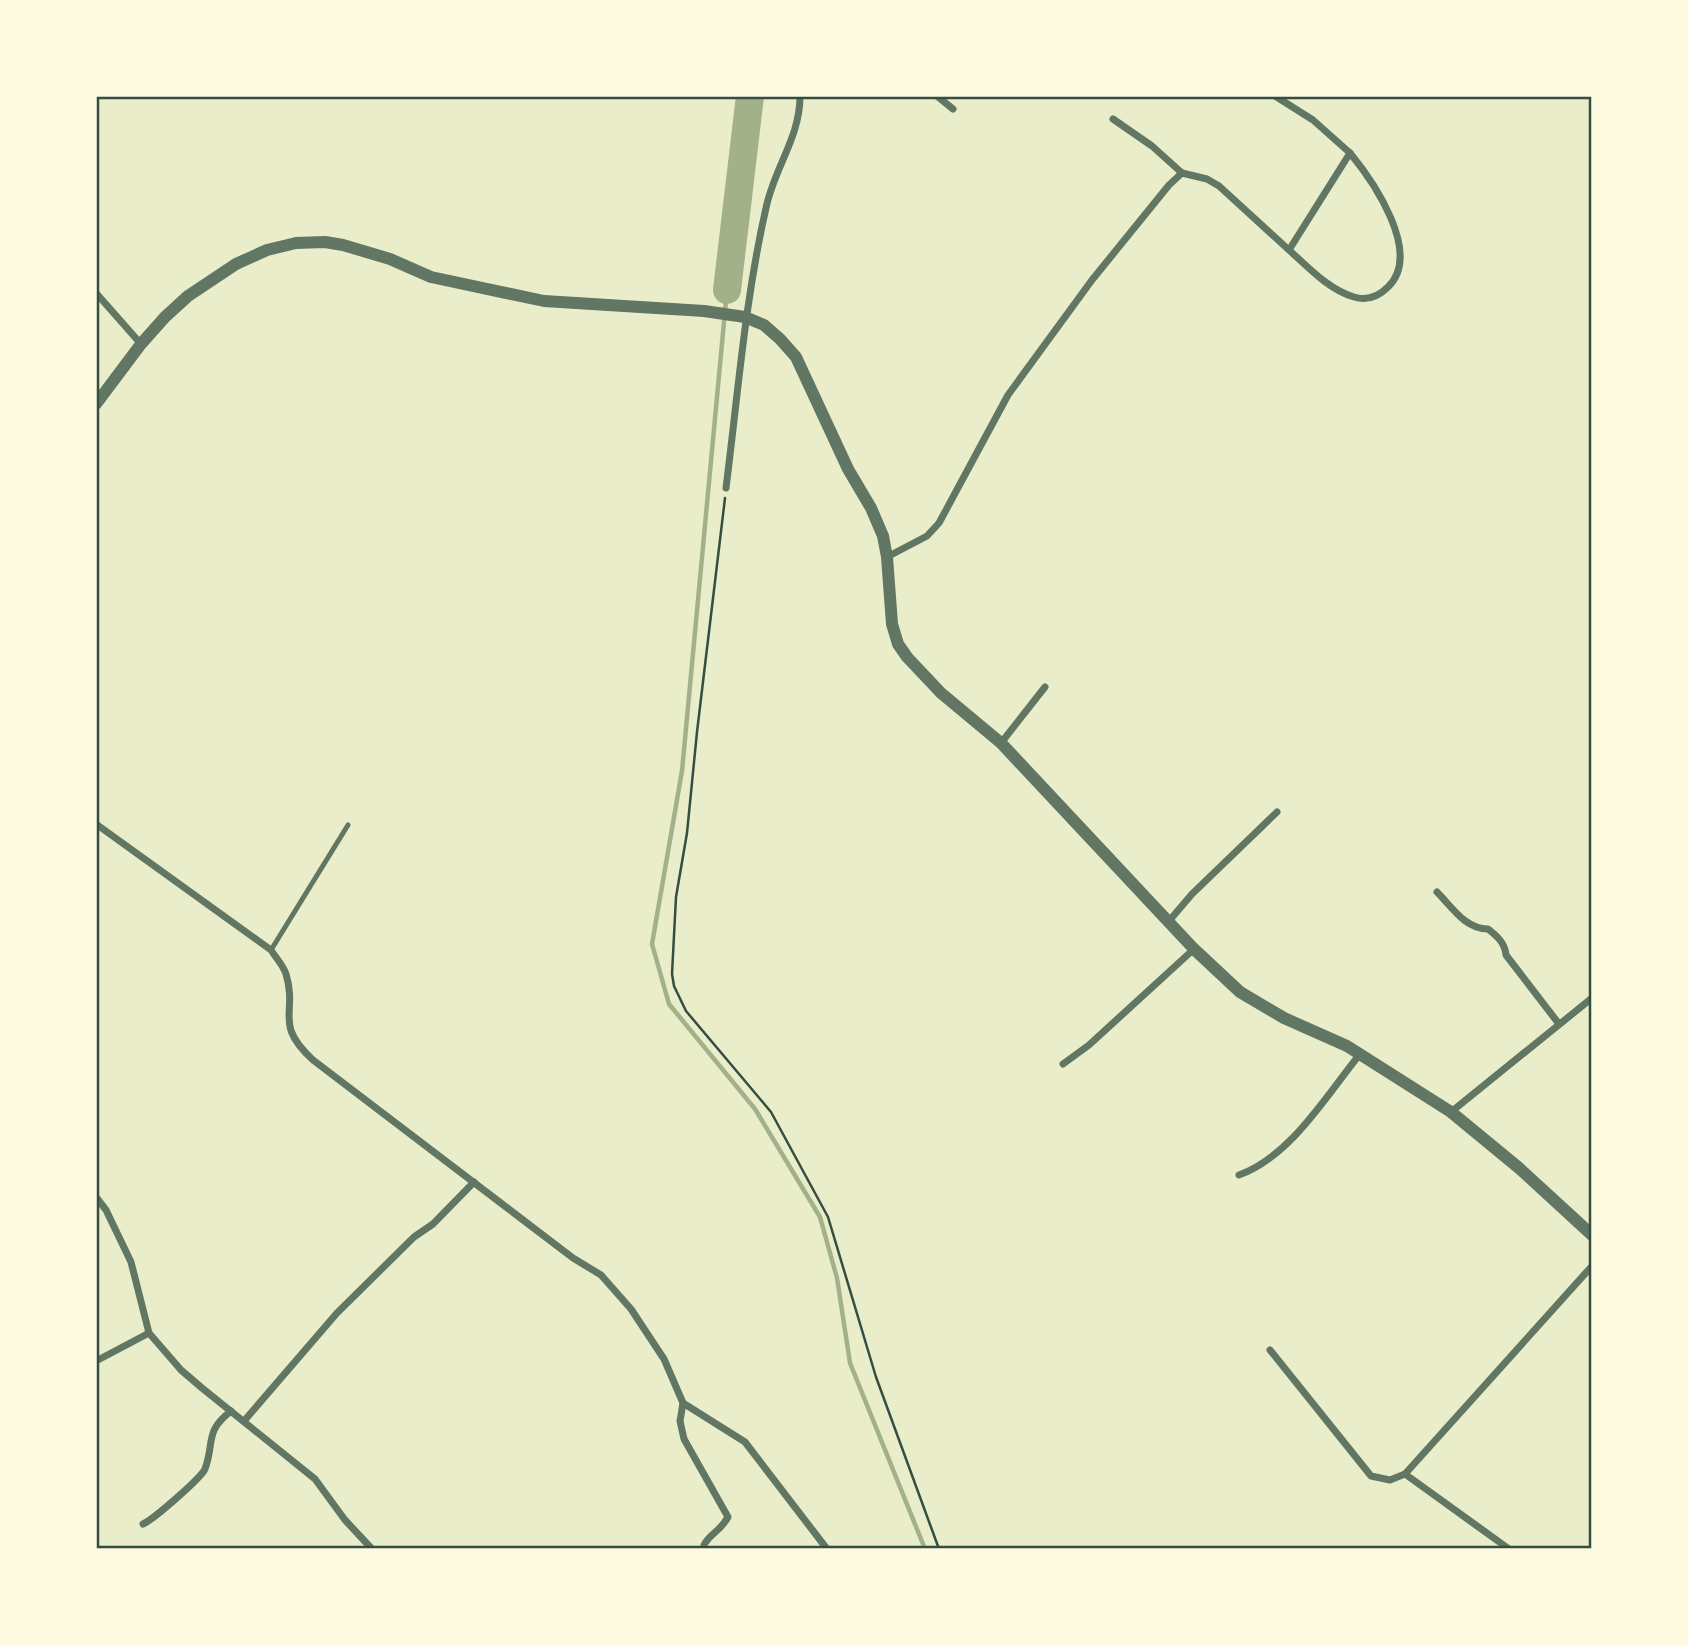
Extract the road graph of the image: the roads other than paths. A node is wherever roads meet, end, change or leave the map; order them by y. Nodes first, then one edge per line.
1 (800, 96) edge
2 (937, 96) edge
3 (1275, 96) edge
4 (953, 109) dead end
5 (1113, 119) dead end
6 (1350, 153) junction
7 (1182, 173) junction
8 (1289, 250) junction
9 (96, 293) edge
10 (745, 317) junction
11 (141, 344) junction
12 (96, 404) edge
13 (726, 488) road end
14 (887, 558) junction
15 (1045, 687) dead end
16 (1001, 743) junction
17 (1277, 812) dead end
18 (96, 824) edge
19 (348, 825) dead end
20 (1437, 892) dead end
21 (1169, 921) junction
22 (1194, 949) junction
23 (271, 950) junction
24 (1592, 998) edge
25 (1559, 1024) junction
26 (1360, 1054) junction
27 (1063, 1064) dead end
28 (1451, 1112) junction
29 (1239, 1175) dead end
30 (474, 1182) junction
31 (96, 1197) edge
32 (1592, 1235) edge
33 (1592, 1266) edge
34 (149, 1333) junction
35 (1270, 1350) dead end
36 (96, 1361) edge
37 (683, 1403) junction
38 (231, 1411) junction
39 (244, 1421) junction
40 (1405, 1474) junction
41 (143, 1524) dead end
42 (372, 1549) edge
43 (705, 1549) edge
44 (827, 1549) edge
45 (1509, 1549) edge

1 - 10 street
2 - 4 street
3 - 6 street
5 - 7 street
6 - 8 street
6 - 8 street
7 - 8 street
7 - 14 street
9 - 11 street
10 - 11 street
10 - 13 street
10 - 14 street
11 - 12 street
14 - 16 street
15 - 16 street
16 - 21 street
17 - 21 street
18 - 23 street
19 - 23 lane
20 - 25 street
21 - 22 street
22 - 26 street
22 - 27 street
23 - 30 street
24 - 25 street
25 - 28 street
26 - 28 street
26 - 29 street
28 - 32 street
30 - 37 street
30 - 39 street
31 - 34 street
33 - 40 street
34 - 36 street
34 - 38 street
35 - 40 street
37 - 43 street
37 - 44 street
38 - 39 street
38 - 41 street
39 - 42 street
40 - 45 street

